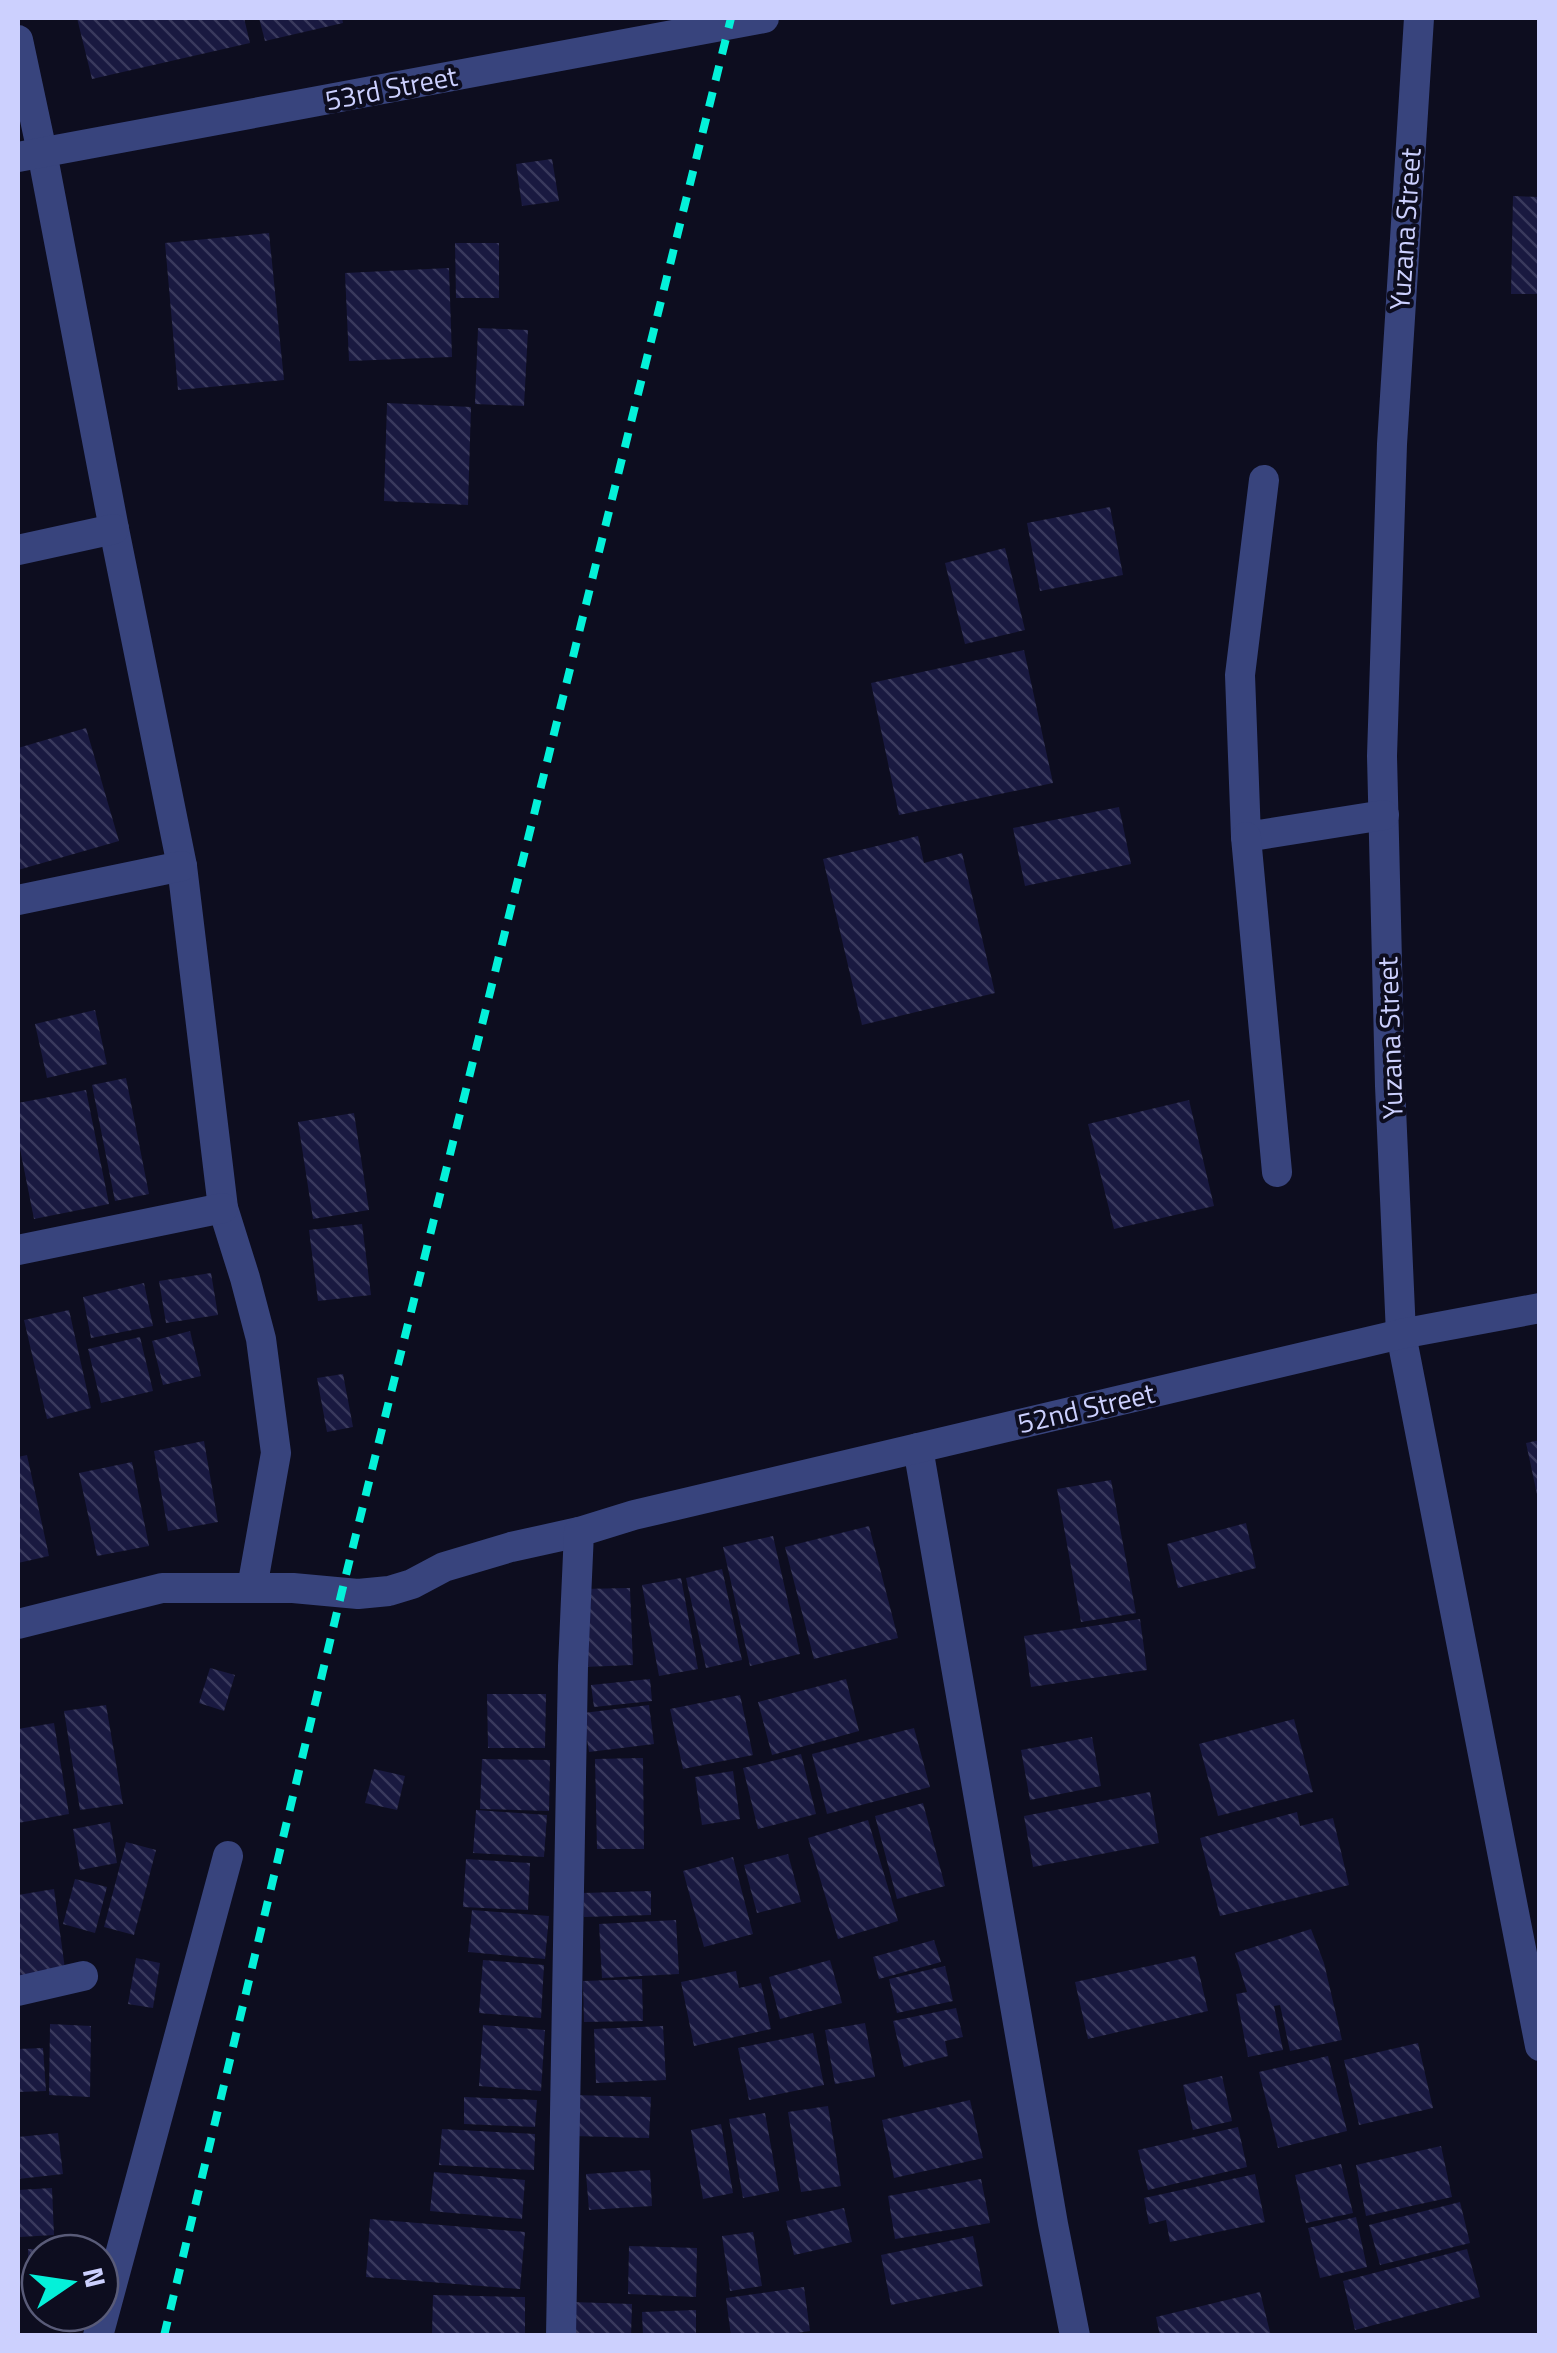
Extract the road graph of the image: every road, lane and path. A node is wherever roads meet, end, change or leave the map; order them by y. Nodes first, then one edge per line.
1 (764, 18) edge
2 (1418, 18) edge
3 (642, 29) edge
4 (18, 40) edge
5 (30, 155) edge
6 (1264, 480) dead end
7 (114, 529) junction
8 (18, 550) edge
9 (1384, 815) junction
10 (1246, 837) junction
11 (182, 866) junction
12 (18, 900) edge
13 (1277, 1172) dead end
14 (223, 1208) junction
15 (18, 1250) edge
16 (1540, 1308) edge
17 (1401, 1334) junction
18 (918, 1448) junction
19 (579, 1532) junction
20 (252, 1588) junction
21 (18, 1624) edge
22 (228, 1856) dead end
23 (83, 1976) dead end
24 (18, 1991) edge
25 (1540, 2046) edge
26 (98, 2336) edge
27 (561, 2336) edge
28 (1075, 2336) edge

1 - 3 street, 53rd Street
2 - 9 street, Yuzana Street
3 - 5 street, 53rd Street
4 - 5 street
5 - 7 street
6 - 10 street
7 - 8 street
7 - 11 street
9 - 10 street
9 - 17 street, Yuzana Street
10 - 13 street
11 - 12 street
11 - 14 street
14 - 15 street
14 - 20 street
16 - 17 street, 52nd Street
17 - 18 street, 52nd Street
17 - 25 street, Yuzana Street
18 - 19 street, 52nd Street
18 - 28 street
19 - 20 street, 52nd Street
19 - 27 street
20 - 21 street
22 - 26 street
23 - 24 street

